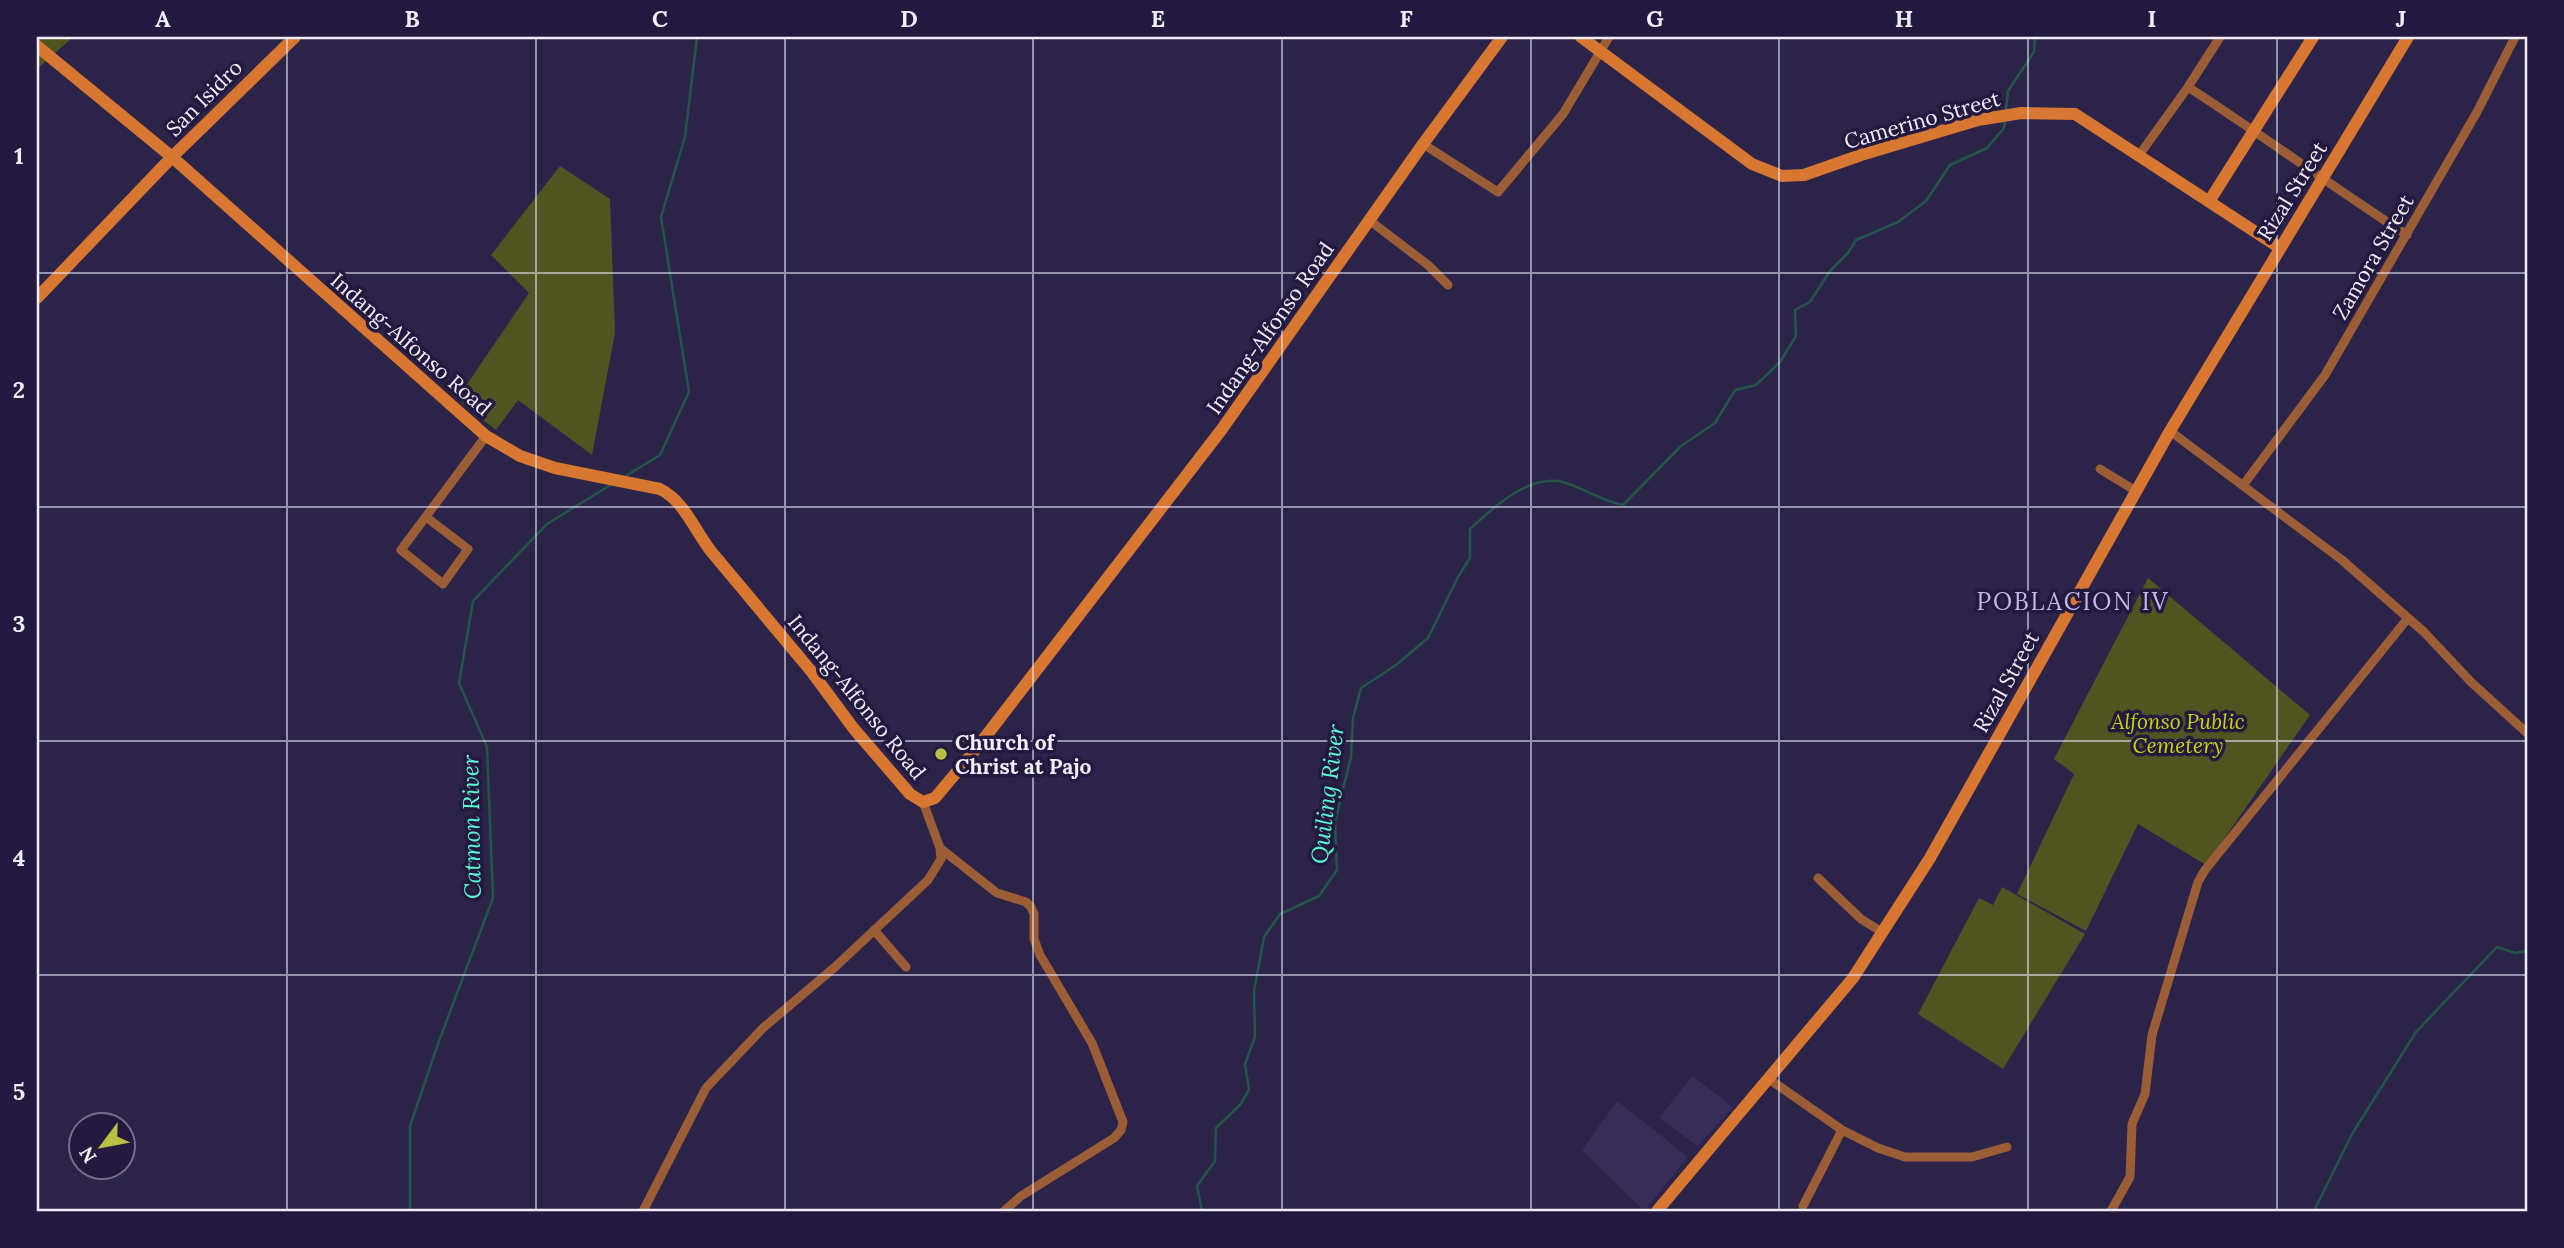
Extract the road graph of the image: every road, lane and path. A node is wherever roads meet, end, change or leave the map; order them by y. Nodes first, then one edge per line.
1 (295, 37) edge
2 (1502, 37) edge
3 (1581, 37) edge
4 (1609, 37) edge
5 (2220, 37) edge
6 (2313, 37) edge
7 (2407, 37) edge
8 (2515, 37) edge
9 (37, 46) edge
10 (1600, 51) junction
11 (2188, 87) junction
12 (2255, 131) junction
13 (1423, 144) junction
14 (2140, 154) junction
15 (172, 157) junction
16 (2323, 180) junction
17 (2210, 200) junction
18 (1369, 220) junction
19 (2407, 234) junction
20 (2280, 248) junction
21 (1448, 285) dead end
22 (37, 298) edge
23 (2170, 431) junction
24 (486, 436) junction
25 (2100, 469) dead end
26 (2244, 484) junction
27 (2136, 491) junction
28 (426, 517) junction
29 (2408, 618) junction
30 (2527, 733) edge
31 (923, 802) junction
32 (940, 848) junction
33 (1818, 878) dead end
34 (874, 930) junction
35 (1882, 932) junction
36 (906, 967) dead end
37 (1769, 1079) junction
38 (1842, 1130) junction
39 (2007, 1147) dead end
40 (1803, 1206) dead end
41 (643, 1211) edge
42 (1004, 1211) edge
43 (1657, 1211) edge
44 (2111, 1211) edge

1 - 15 main road, San Isidro
2 - 13 main road, Indang-Alfonso Road
3 - 10 main road, Camerino Street
4 - 10 street
5 - 11 street
6 - 12 main road
7 - 16 main road, Rizal Street
8 - 19 street, Zamora Street
9 - 15 main road, Indang-Alfonso Road
10 - 13 street
10 - 14 main road, Camerino Street
11 - 12 street
11 - 14 street
12 - 16 street
12 - 17 main road
13 - 18 main road, Indang-Alfonso Road
14 - 17 main road, Camerino Street
15 - 22 main road
15 - 24 main road, Indang-Alfonso Road
16 - 19 street
16 - 20 main road, Rizal Street
17 - 20 main road, Camerino Street
18 - 21 street
18 - 31 main road, Indang-Alfonso Road
19 - 26 street, Zamora Street
20 - 23 main road, Rizal Street
23 - 26 street
23 - 27 main road, Rizal Street
24 - 28 street
24 - 31 main road, Indang-Alfonso Road
25 - 27 street
26 - 29 street
27 - 35 main road, Rizal Street
28 - 28 street
29 - 30 street
29 - 44 street
31 - 32 street
32 - 34 street
32 - 42 street
33 - 35 street
34 - 36 street
34 - 41 street
35 - 37 main road, Rizal Street
37 - 38 street
37 - 43 main road, Rizal Street
38 - 39 street
38 - 40 street

